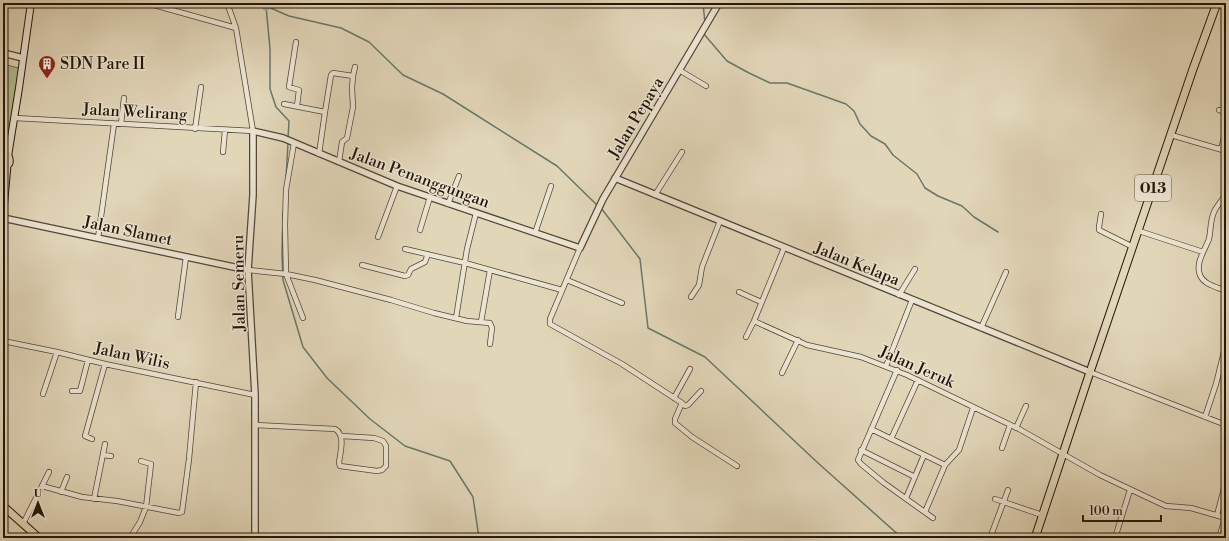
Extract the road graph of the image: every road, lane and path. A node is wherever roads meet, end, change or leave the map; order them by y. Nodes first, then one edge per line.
1 (31, 3) edge
2 (147, 3) edge
3 (227, 3) edge
4 (719, 3) edge
5 (1217, 3) edge
6 (236, 28) junction
7 (296, 42) dead end
8 (3, 52) edge
9 (23, 58) junction
10 (355, 67) dead end
11 (679, 70) junction
12 (353, 76) junction
13 (201, 86) dead end
14 (706, 86) dead end
15 (124, 98) dead end
16 (284, 104) dead end
17 (297, 106) junction
18 (1219, 110) dead end
19 (325, 112) junction
20 (1226, 112) edge
21 (15, 118) junction
22 (114, 124) junction
23 (121, 124) junction
24 (195, 129) junction
25 (225, 130) junction
26 (1226, 130) edge
27 (253, 131) junction
28 (1171, 135) junction
29 (293, 142) junction
30 (1223, 150) edge
31 (223, 152) dead end
32 (682, 152) dead end
33 (319, 154) junction
34 (6, 155) edge
35 (339, 162) junction
36 (5, 166) edge
37 (459, 176) dead end
38 (615, 178) junction
39 (397, 186) junction
40 (551, 186) dead end
41 (1226, 193) edge
42 (655, 194) junction
43 (430, 197) junction
44 (448, 204) junction
45 (3, 210) edge
46 (476, 213) junction
47 (1101, 214) dead end
48 (3, 218) edge
49 (720, 222) junction
50 (420, 230) dead end
51 (1139, 231) junction
52 (535, 233) junction
53 (378, 237) dead end
54 (98, 238) junction
55 (1133, 247) junction
56 (580, 248) junction
57 (784, 248) junction
58 (405, 249) dead end
59 (1203, 252) junction
60 (428, 254) junction
61 (186, 257) junction
62 (465, 263) junction
63 (362, 265) dead end
64 (914, 269) dead end
65 (248, 270) junction
66 (490, 270) junction
67 (1006, 272) dead end
68 (286, 274) junction
69 (567, 280) junction
70 (562, 290) junction
71 (1226, 291) edge
72 (739, 292) dead end
73 (899, 295) junction
74 (691, 297) dead end
75 (912, 300) junction
76 (761, 302) junction
77 (622, 303) dead end
78 (178, 317) dead end
79 (303, 318) dead end
80 (456, 318) junction
81 (754, 321) junction
82 (481, 322) junction
83 (982, 328) junction
84 (1226, 335) edge
85 (746, 337) dead end
86 (798, 340) junction
87 (3, 342) edge
88 (490, 344) dead end
89 (1226, 344) edge
90 (57, 352) junction
91 (88, 360) junction
92 (105, 364) junction
93 (886, 366) junction
94 (690, 369) dead end
95 (897, 370) junction
96 (1090, 372) junction
97 (782, 373) dead end
98 (918, 380) junction
99 (196, 382) junction
100 (72, 391) dead end
101 (701, 391) dead end
102 (43, 394) dead end
103 (255, 395) junction
104 (674, 398) junction
105 (682, 403) junction
106 (1026, 406) dead end
107 (974, 408) junction
108 (1202, 416) junction
109 (255, 425) junction
110 (1010, 425) junction
111 (1226, 426) edge
112 (1016, 428) junction
113 (871, 429) junction
114 (342, 436) junction
115 (92, 439) dead end
116 (891, 439) junction
117 (105, 444) dead end
118 (1002, 448) dead end
119 (861, 450) junction
120 (1063, 454) junction
121 (103, 455) junction
122 (111, 456) dead end
123 (924, 456) junction
124 (141, 461) dead end
125 (945, 465) junction
126 (737, 466) dead end
127 (49, 472) dead end
128 (67, 477) dead end
129 (915, 477) junction
130 (1226, 481) edge
131 (42, 486) junction
132 (1008, 490) dead end
133 (1130, 490) junction
134 (61, 492) junction
135 (906, 498) junction
136 (94, 499) junction
137 (995, 499) dead end
138 (1004, 502) junction
139 (3, 506) edge
140 (146, 507) junction
141 (925, 512) junction
142 (1042, 515) junction
143 (1216, 515) junction
144 (933, 518) dead end
145 (1225, 518) edge
146 (23, 524) junction
147 (39, 538) edge
148 (130, 538) edge
149 (255, 538) edge
150 (990, 538) edge
151 (1035, 538) edge
152 (1115, 538) edge
153 (1219, 538) edge

1 - 9 main road
2 - 6 street
3 - 6 street, Jalan Semeru
4 - 11 street, Jalan Pepaya
5 - 28 main road, 013
6 - 27 street, Jalan Semeru
7 - 17 street
8 - 9 street
9 - 21 main road
10 - 12 street
11 - 14 street
11 - 38 street, Jalan Pepaya
12 - 19 street
12 - 35 street
13 - 24 street
15 - 23 street
16 - 17 street
17 - 19 street
18 - 20 street
19 - 33 street
21 - 22 street, Jalan Welirang
21 - 34 main road
22 - 23 street, Jalan Welirang
22 - 54 street
23 - 24 street, Jalan Welirang
24 - 25 street, Jalan Welirang
25 - 27 street, Jalan Welirang
25 - 31 street
26 - 30 street
27 - 29 street, Jalan Penanggungan
27 - 65 street, Jalan Semeru
28 - 30 street
28 - 51 main road, 013
29 - 33 street, Jalan Penanggungan
29 - 68 street
32 - 42 street
33 - 35 street, Jalan Penanggungan
34 - 36 main road
35 - 39 street, Jalan Penanggungan
36 - 45 main road
37 - 44 street
38 - 42 street, Jalan Kelapa
38 - 56 street, Jalan Pepaya
39 - 43 street, Jalan Penanggungan
39 - 53 street
40 - 52 street
41 - 59 street
42 - 49 street, Jalan Kelapa
43 - 44 street, Jalan Penanggungan
43 - 50 street
44 - 46 street, Jalan Penanggungan
46 - 52 street, Jalan Penanggungan
46 - 62 street
47 - 55 street
48 - 54 street, Jalan Slamet
49 - 57 street, Jalan Kelapa
49 - 74 street
51 - 55 main road, 013
51 - 59 street
52 - 56 street, Jalan Penanggungan
54 - 61 street, Jalan Slamet
55 - 96 main road, 013
56 - 69 street
57 - 73 street, Jalan Kelapa
57 - 76 street
58 - 60 street
59 - 71 street
60 - 62 street
60 - 63 street
61 - 65 street, Jalan Slamet
61 - 78 street
62 - 66 street
62 - 80 street
64 - 73 street
65 - 68 street
65 - 103 street, Jalan Semeru
66 - 70 street
66 - 82 street
67 - 83 street
68 - 79 street
68 - 80 street
69 - 70 street
69 - 77 street
70 - 104 street
72 - 76 street
73 - 75 street, Jalan Kelapa
75 - 83 street, Jalan Kelapa
75 - 93 street
76 - 81 street
80 - 82 street
81 - 85 street
81 - 86 street, Jalan Jeruk
82 - 88 street
83 - 96 street, Jalan Kelapa
84 - 89 street
86 - 93 street, Jalan Jeruk
86 - 97 street
87 - 90 street, Jalan Wilis
89 - 108 street
90 - 91 street, Jalan Wilis
90 - 102 street
91 - 92 street, Jalan Wilis
91 - 100 street
92 - 99 street, Jalan Wilis
92 - 115 street
93 - 95 street, Jalan Jeruk
94 - 104 street
95 - 98 street, Jalan Jeruk
95 - 113 street
96 - 108 street
96 - 120 main road, 013
98 - 107 street, Jalan Jeruk
98 - 116 street
99 - 103 street, Jalan Wilis
99 - 140 street
101 - 105 street
103 - 109 street, Jalan Semeru
104 - 105 street
105 - 126 street
106 - 112 street
107 - 110 street, Jalan Jeruk
107 - 125 street
108 - 111 street
109 - 114 street
109 - 149 street, Jalan Semeru
110 - 112 street, Jalan Jeruk
110 - 118 street
112 - 120 street, Jalan Jeruk
113 - 116 street
113 - 119 street
114 - 114 street
116 - 123 street
117 - 121 street
119 - 129 street
119 - 135 street
120 - 133 street, Jalan Jeruk
120 - 142 main road, 013
121 - 122 street
121 - 136 street
123 - 125 street
123 - 129 street
124 - 140 street
125 - 141 street
127 - 131 street
128 - 134 street
129 - 135 street
130 - 143 street
131 - 134 street
131 - 146 street
132 - 138 street
133 - 143 street, Jalan Jeruk
133 - 152 street
134 - 136 street
135 - 141 street
136 - 140 street
137 - 138 street
138 - 142 street
138 - 150 street
139 - 146 main road
140 - 148 street
141 - 144 street
142 - 151 main road, 013
143 - 145 street, Jalan Jeruk
145 - 153 street
146 - 147 main road

